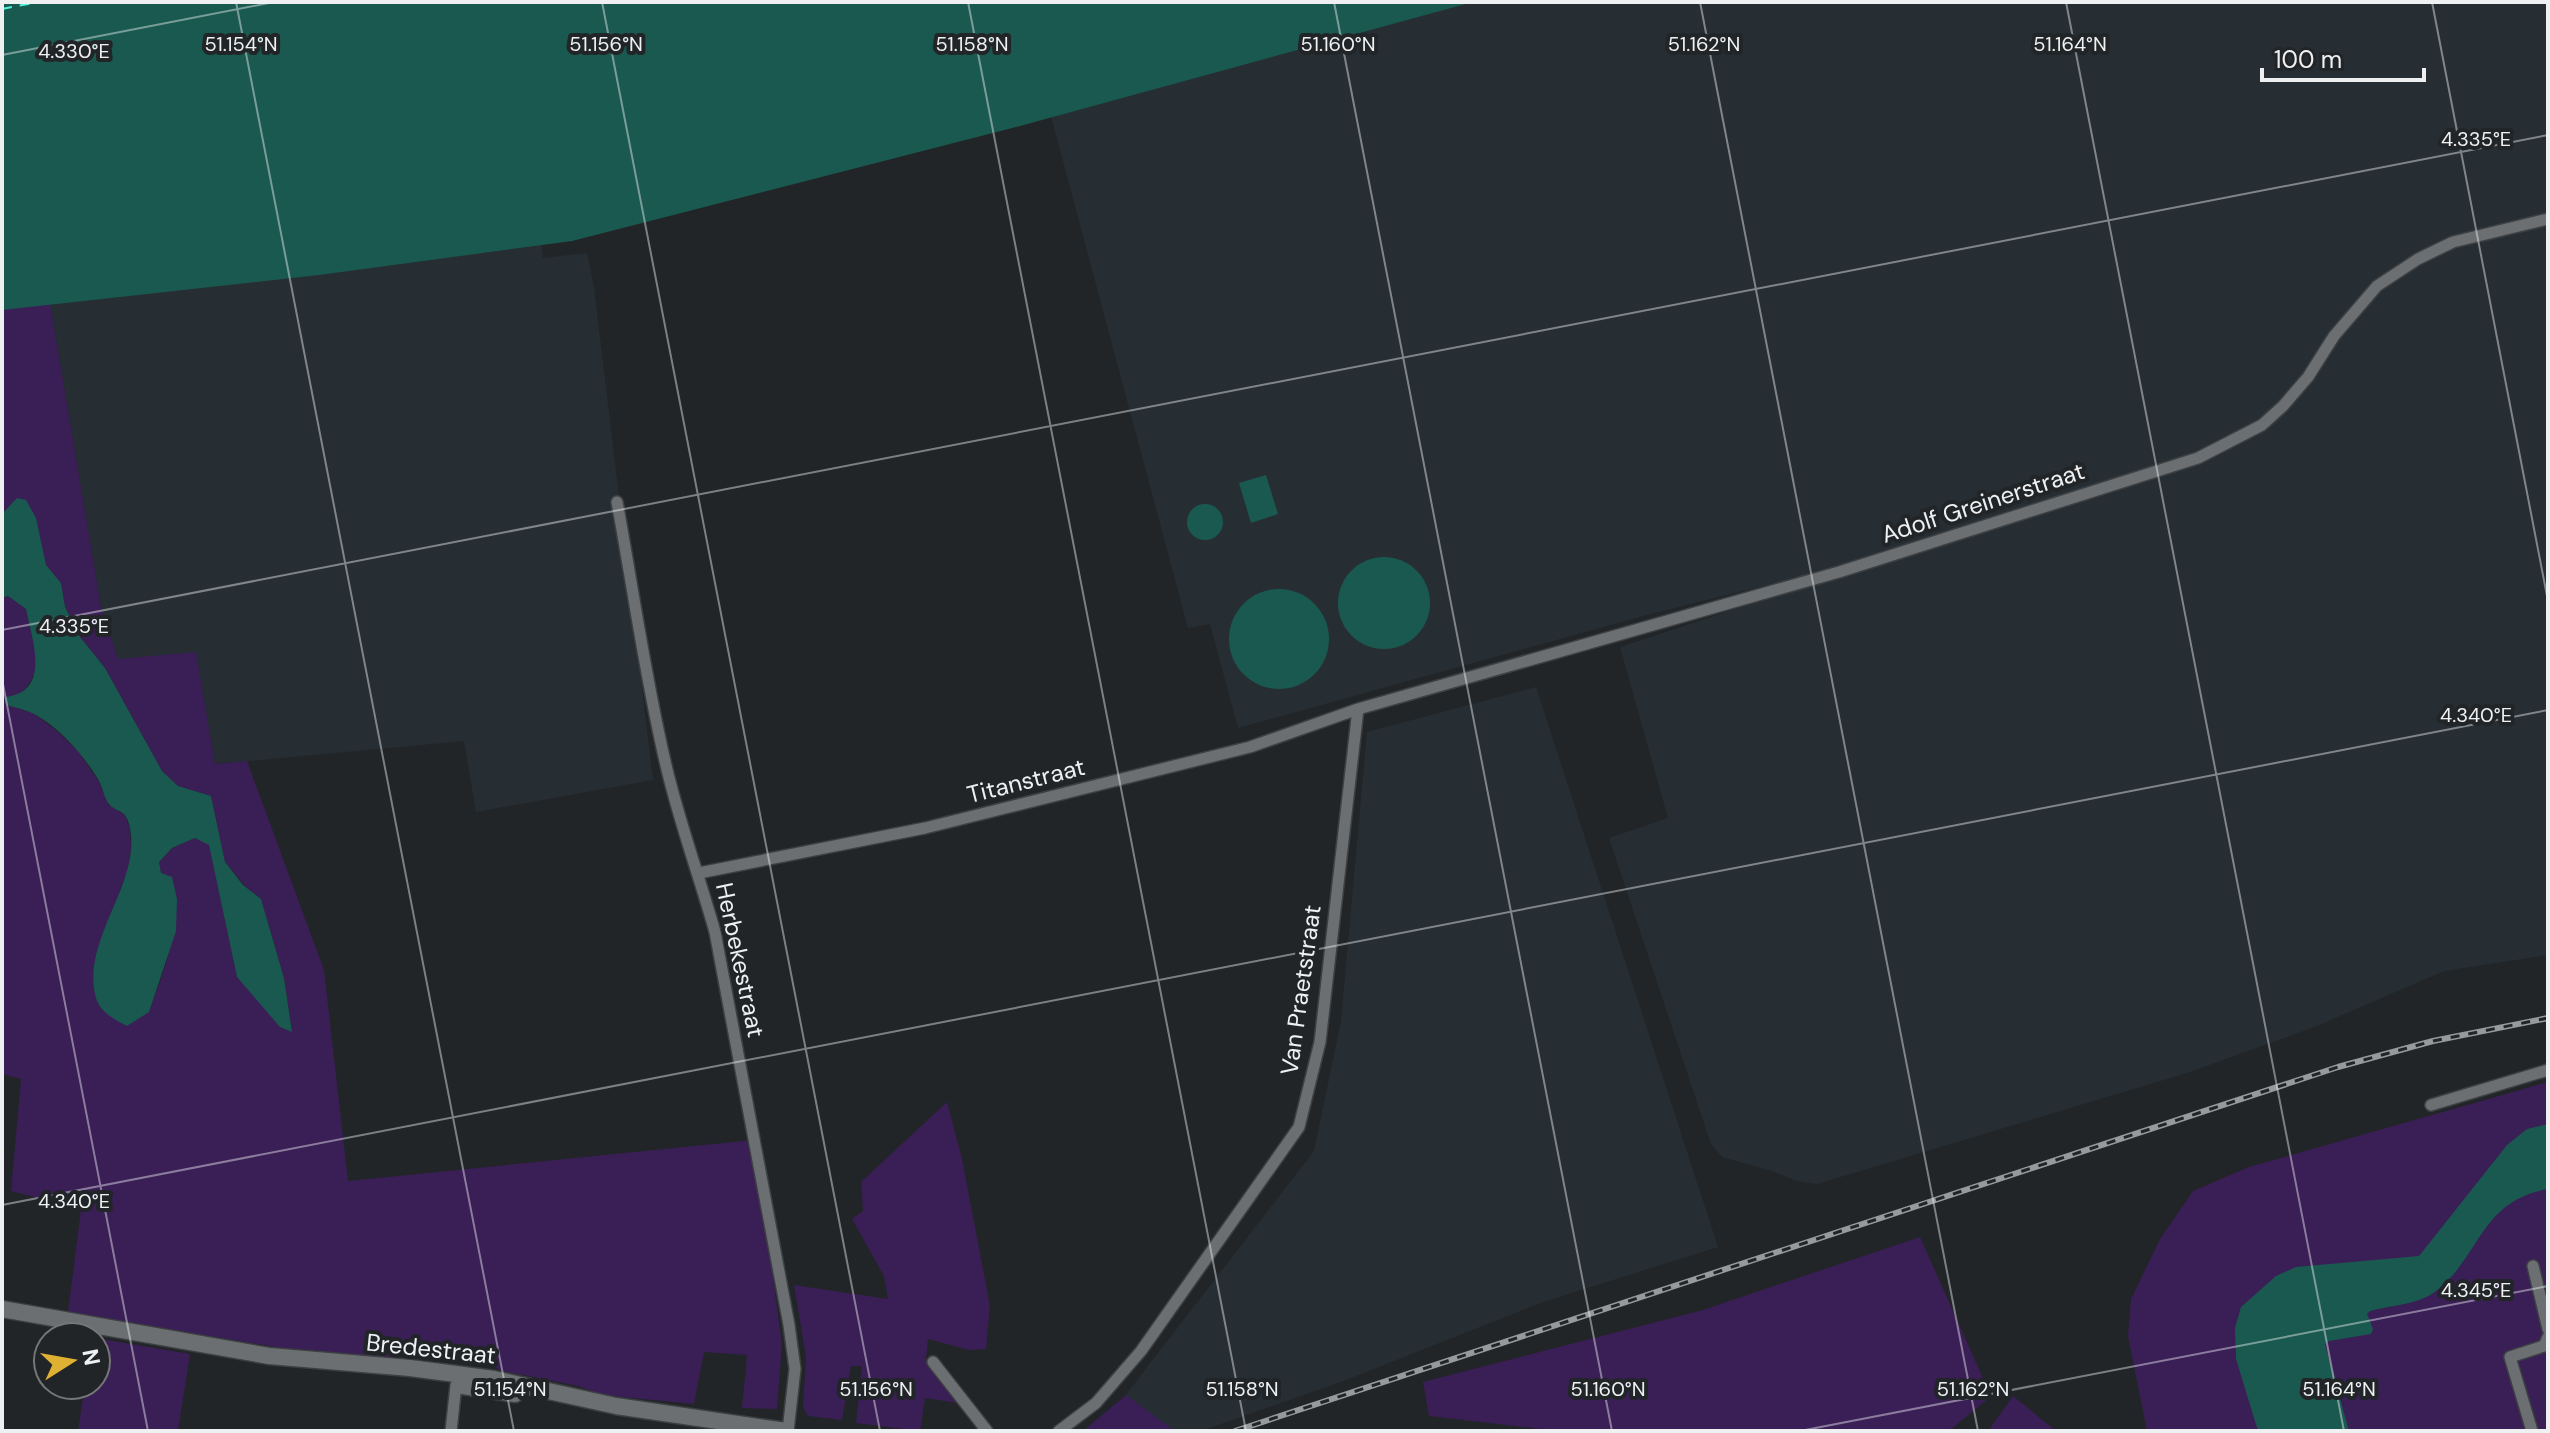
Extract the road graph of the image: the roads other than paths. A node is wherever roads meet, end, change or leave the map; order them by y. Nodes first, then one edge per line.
1 (2548, 219) edge
2 (617, 502) dead end
3 (1358, 709) junction
4 (699, 873) junction
5 (2548, 1070) edge
6 (2431, 1105) dead end
7 (2533, 1266) dead end
8 (2, 1309) edge
9 (2548, 1329) edge
10 (2548, 1337) edge
11 (286, 1358) junction
12 (933, 1362) dead end
13 (456, 1385) junction
14 (616, 1406) junction
15 (451, 1431) edge
16 (787, 1431) edge
17 (987, 1431) edge
18 (1059, 1431) edge
19 (2532, 1431) edge

1 - 3 street, Adolf Greinerstraat
2 - 4 street, Herbekestraat
3 - 4 street, Titanstraat
3 - 18 street, Van Praetstraat
4 - 16 street, Herbekestraat
5 - 6 street
7 - 9 street
8 - 11 main road, Bredestraat
10 - 19 street
11 - 13 main road, Bredestraat
11 - 14 main road, Bredestraat
12 - 17 street
13 - 14 main road, Bredestraat
13 - 15 street
14 - 16 main road, Bredestraat

